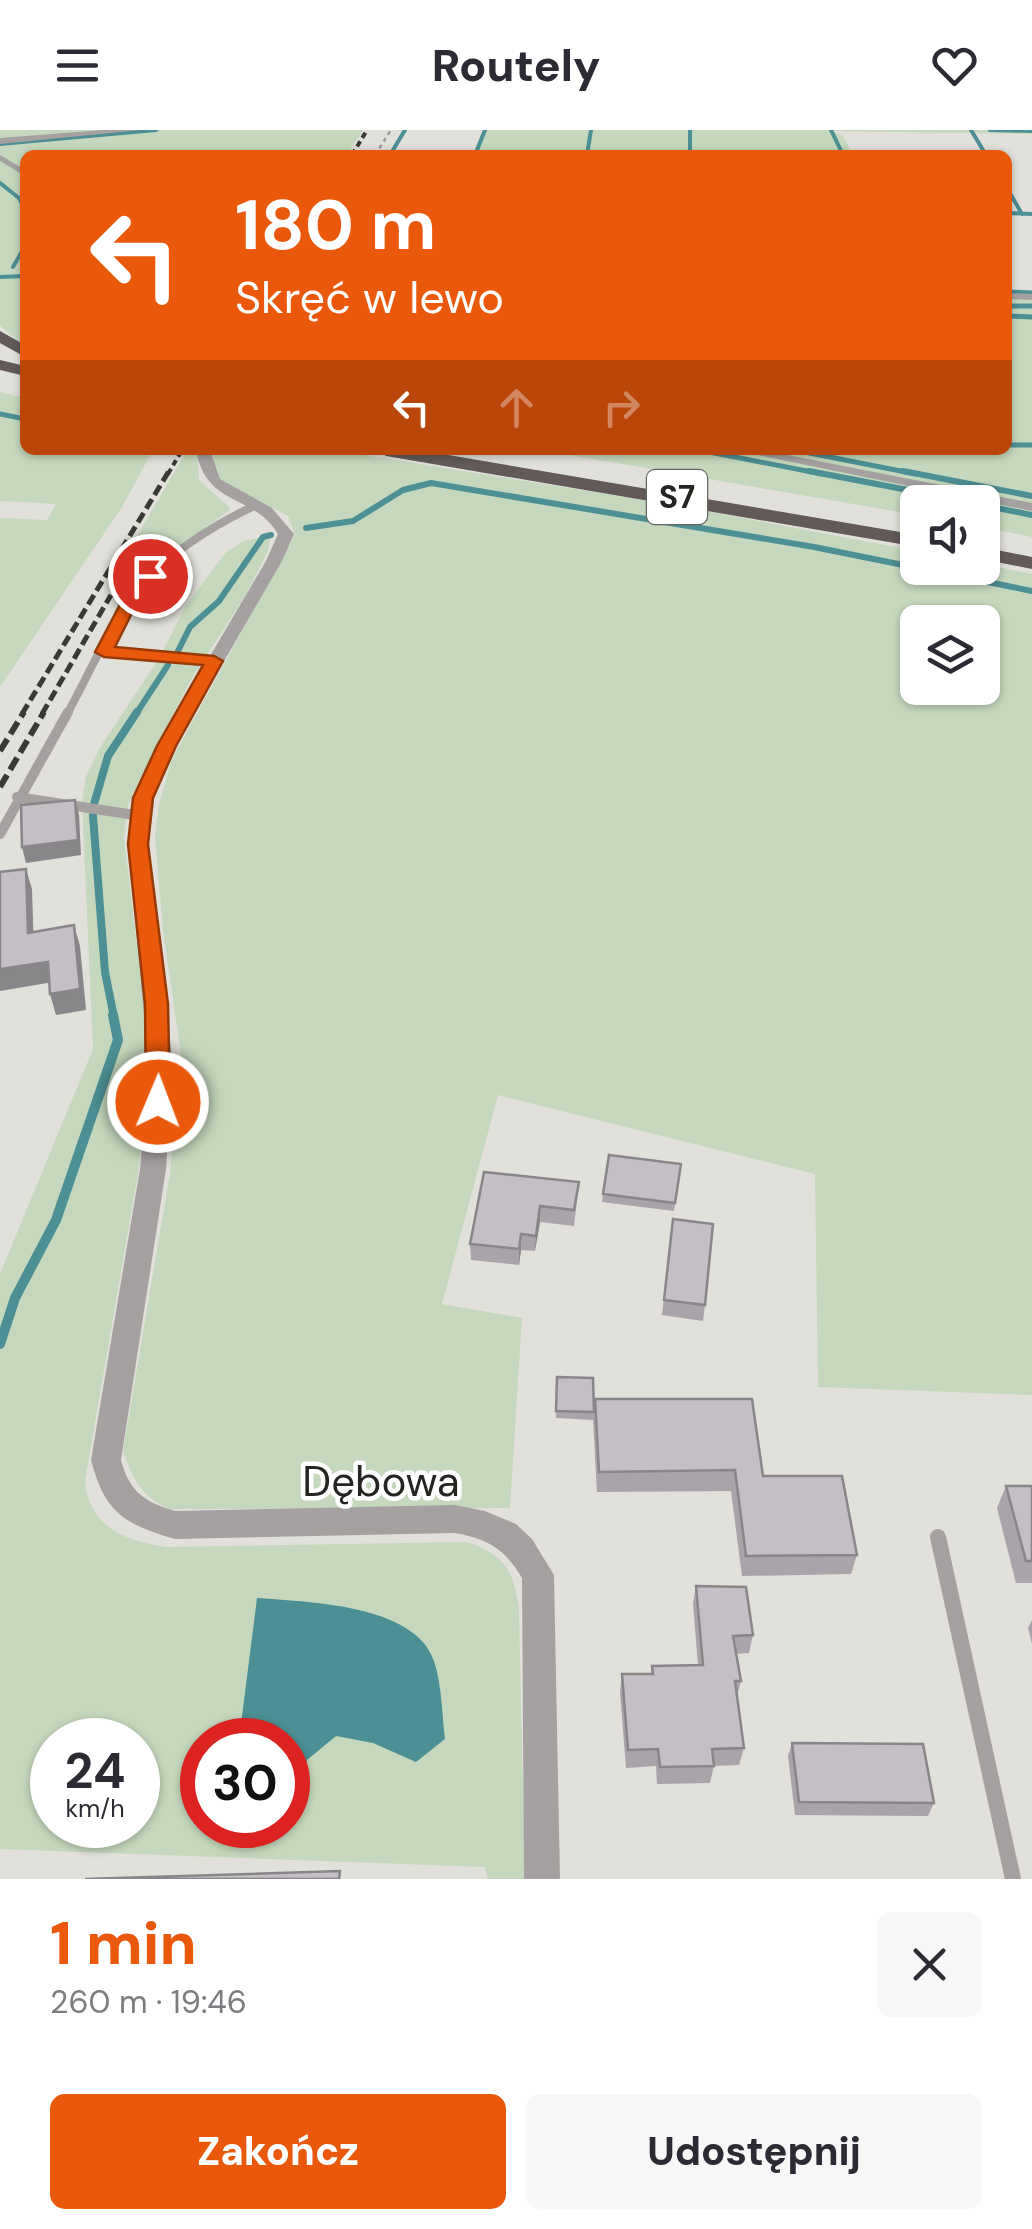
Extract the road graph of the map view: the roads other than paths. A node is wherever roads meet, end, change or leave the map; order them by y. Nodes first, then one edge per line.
1 (137, 130) edge
2 (0, 141) edge
3 (203, 455) edge
4 (417, 455) edge
5 (515, 455) edge
6 (766, 455) edge
7 (254, 506) junction
8 (1032, 507) edge
9 (900, 521) edge
10 (900, 538) edge
11 (1000, 540) edge
12 (1032, 546) edge
13 (1000, 557) edge
14 (1032, 563) edge
15 (104, 652) junction
16 (214, 661) junction
17 (17, 798) junction
18 (141, 816) junction
19 (0, 834) edge
20 (938, 1537) dead end
21 (542, 1879) edge
22 (1012, 1879) edge

1 - 2 street
3 - 7 street
4 - 10 highway, S7
5 - 9 highway, S7
6 - 8 street
7 - 15 lane
7 - 16 street
11 - 12 highway
13 - 14 highway
15 - 16 lane
15 - 17 lane
16 - 18 street
17 - 18 lane
17 - 19 lane
18 - 21 street, Dębowa
20 - 22 lane

